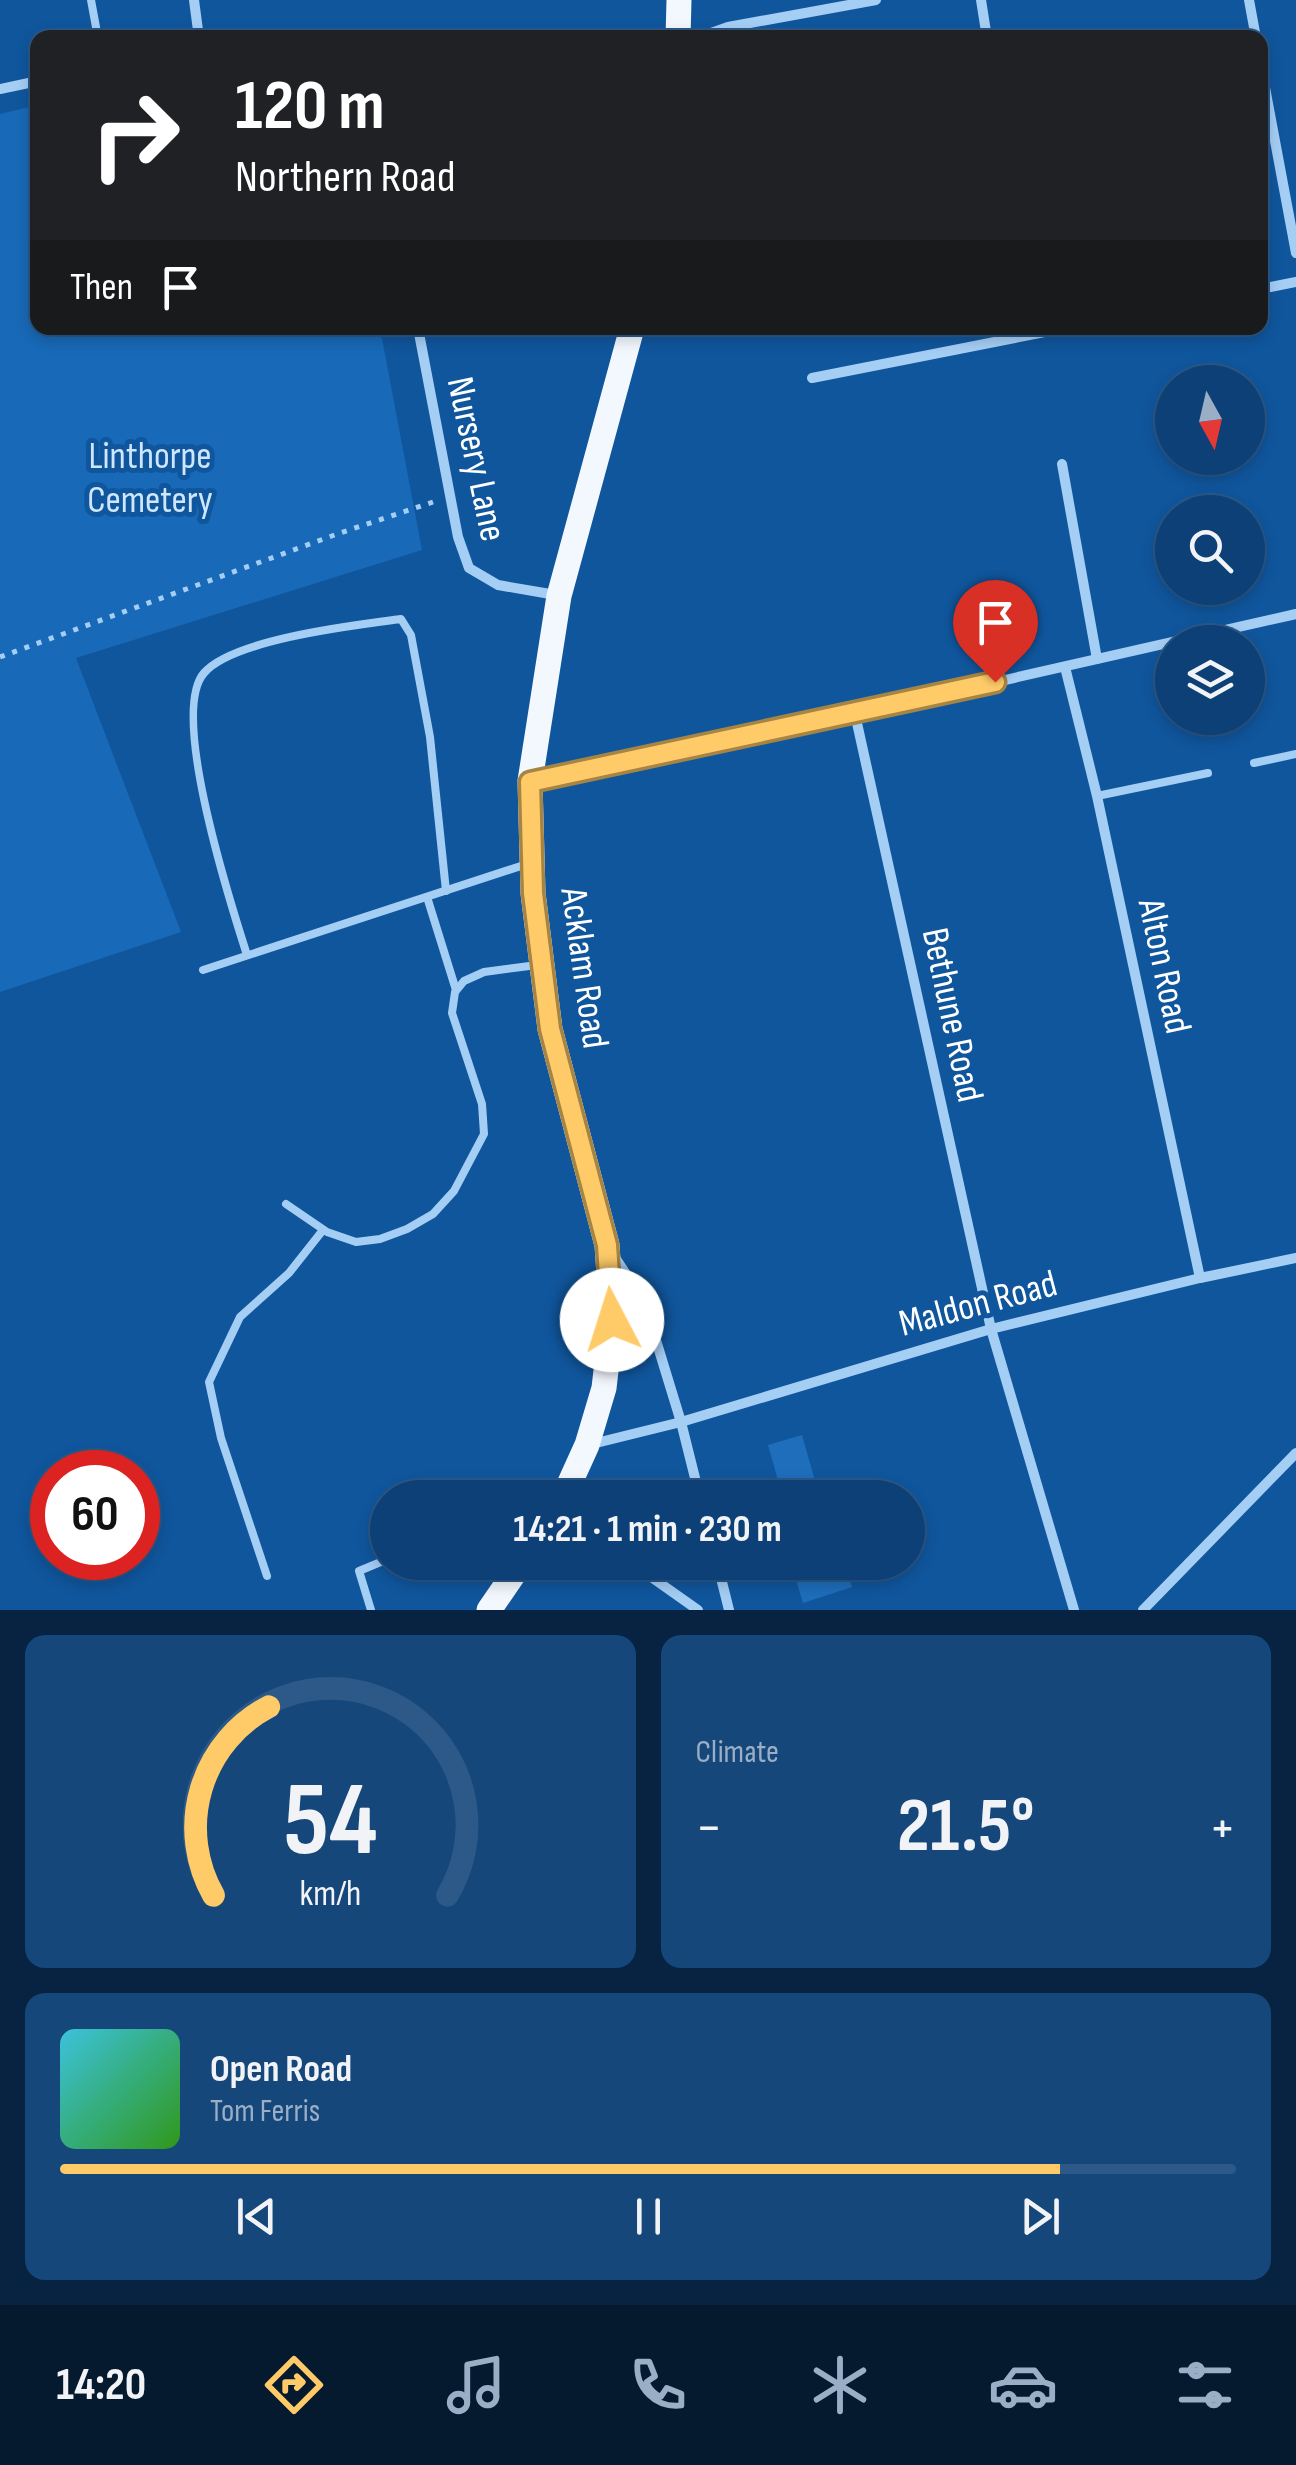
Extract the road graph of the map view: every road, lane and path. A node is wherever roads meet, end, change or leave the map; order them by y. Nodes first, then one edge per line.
1 (90, 0) edge
2 (194, 0) edge
3 (679, 0) edge
4 (876, 0) edge
5 (980, 0) edge
6 (1248, 0) edge
7 (96, 30) edge
8 (198, 30) edge
9 (678, 30) edge
10 (720, 30) edge
11 (986, 30) edge
12 (1254, 30) edge
13 (30, 83) edge
14 (0, 89) edge
15 (1268, 104) edge
16 (1296, 253) edge
17 (1296, 282) edge
18 (1268, 287) edge
19 (419, 335) edge
20 (630, 335) edge
21 (1016, 335) edge
22 (812, 378) dead end
23 (1062, 464) dead end
24 (450, 497) junction
25 (559, 596) junction
26 (1296, 614) edge
27 (0, 657) edge
28 (1096, 660) junction
29 (1065, 667) junction
30 (854, 714) junction
31 (1296, 754) edge
32 (1254, 763) dead end
33 (1208, 773) dead end
34 (530, 782) junction
35 (1097, 796) junction
36 (532, 862) junction
37 (446, 890) junction
38 (428, 896) junction
39 (247, 956) junction
40 (542, 964) junction
41 (203, 970) dead end
42 (456, 990) junction
43 (286, 1204) dead end
44 (323, 1230) junction
45 (607, 1245) junction
46 (1296, 1258) edge
47 (1200, 1278) junction
48 (990, 1328) junction
49 (680, 1422) junction
50 (587, 1445) junction
51 (1296, 1453) edge
52 (571, 1480) edge
53 (695, 1480) edge
54 (370, 1567) edge
55 (266, 1576) dead end
56 (510, 1580) edge
57 (656, 1580) edge
58 (722, 1580) edge
59 (371, 1610) edge
60 (490, 1610) edge
61 (698, 1610) edge
62 (729, 1610) edge
63 (1074, 1610) edge
64 (1142, 1610) edge

1 - 7 lane
2 - 8 street
3 - 9 main road
4 - 10 street
5 - 11 street
6 - 12 street
13 - 14 street
15 - 16 street
17 - 18 street
19 - 24 street, Nursery Lane
20 - 25 main road, Acklam Road
21 - 22 street
23 - 28 street
24 - 25 street, Nursery Lane
24 - 27 path
25 - 34 main road, Acklam Road
26 - 28 street
28 - 29 street
29 - 30 street
29 - 35 street, Alton Road
30 - 34 street
30 - 48 street, Bethune Road
31 - 32 lane
33 - 35 lane
34 - 36 main road, Acklam Road
35 - 47 street, Alton Road
36 - 37 lane
36 - 40 main road, Acklam Road
37 - 38 lane
37 - 39 lane
38 - 39 lane
38 - 42 lane
39 - 41 lane
40 - 42 lane
40 - 45 main road, Acklam Road
42 - 44 lane
43 - 44 lane
44 - 55 lane
45 - 49 street
45 - 50 main road, Acklam Road
46 - 47 street, Maldon Road
47 - 48 street, Maldon Road
48 - 49 street, Maldon Road
48 - 63 street, Bethune Road
49 - 50 street, Maldon Road
49 - 53 street
50 - 52 main road, Acklam Road
51 - 64 street
54 - 59 lane
56 - 60 main road
57 - 61 street
58 - 62 street

